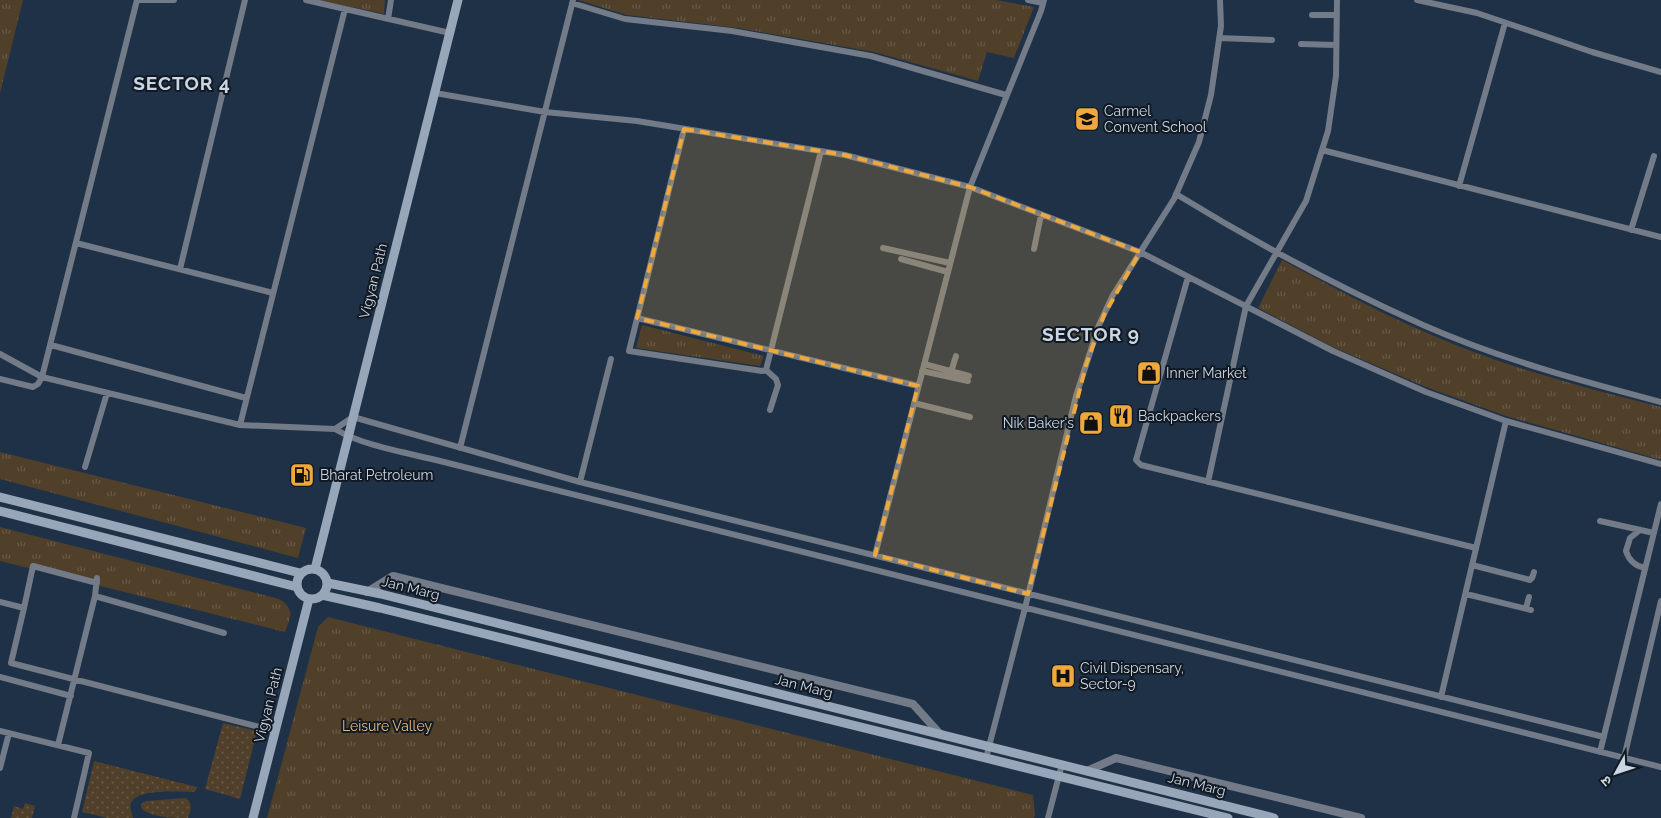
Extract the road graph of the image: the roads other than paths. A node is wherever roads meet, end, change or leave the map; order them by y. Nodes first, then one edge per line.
1 (137, 0) edge
2 (174, 0) edge
3 (245, 0) edge
4 (306, 0) edge
5 (391, 0) edge
6 (458, 0) edge
7 (1028, 0) edge
8 (1220, 0) edge
9 (1337, 0) edge
10 (1418, 0) edge
11 (1044, 1) edge
12 (573, 2) edge
13 (345, 9) junction
14 (1312, 15) dead end
15 (1336, 15) junction
16 (388, 19) junction
17 (1505, 23) junction
18 (450, 33) junction
19 (1219, 38) junction
20 (1272, 40) dead end
21 (1300, 44) dead end
22 (1336, 45) junction
23 (1661, 72) edge
24 (435, 93) junction
25 (1006, 94) junction
26 (545, 112) junction
27 (684, 129) junction
28 (1322, 150) junction
29 (821, 151) junction
30 (1654, 156) dead end
31 (1459, 186) junction
32 (970, 187) junction
33 (1176, 194) junction
34 (1041, 214) junction
35 (1631, 230) junction
36 (1661, 238) edge
37 (76, 243) junction
38 (883, 248) dead end
39 (1034, 249) dead end
40 (1140, 252) junction
41 (1278, 253) junction
42 (902, 259) dead end
43 (950, 264) junction
44 (180, 269) junction
45 (948, 272) junction
46 (1188, 277) junction
47 (273, 293) junction
48 (1246, 306) junction
49 (637, 318) junction
50 (51, 345) junction
51 (772, 350) junction
52 (0, 354) edge
53 (956, 356) dead end
54 (611, 359) dead end
55 (923, 368) junction
56 (766, 370) junction
57 (951, 372) junction
58 (42, 377) junction
59 (0, 379) edge
60 (918, 386) junction
61 (107, 394) junction
62 (246, 398) junction
63 (1661, 402) edge
64 (914, 403) junction
65 (770, 410) dead end
66 (353, 417) junction
67 (970, 417) dead end
68 (1506, 421) junction
69 (240, 426) junction
70 (335, 430) junction
71 (348, 436) junction
72 (460, 448) junction
73 (1661, 464) edge
74 (85, 467) dead end
75 (580, 482) junction
76 (1208, 482) junction
77 (0, 497) edge
78 (1661, 504) edge
79 (0, 510) edge
80 (1600, 521) dead end
81 (1640, 530) junction
82 (1654, 533) junction
83 (1476, 548) junction
84 (875, 555) junction
85 (1472, 565) junction
86 (315, 568) junction
87 (1645, 568) junction
88 (1534, 572) dead end
89 (300, 573) junction
90 (328, 583) junction
91 (297, 587) junction
92 (368, 592) junction
93 (1028, 594) junction
94 (1466, 594) junction
95 (322, 595) junction
96 (94, 596) junction
97 (1528, 597) dead end
98 (308, 599) junction
99 (1661, 601) edge
100 (0, 602) edge
101 (24, 608) junction
102 (1025, 608) junction
103 (224, 632) dead end
104 (0, 676) edge
105 (75, 679) junction
106 (71, 696) junction
107 (1441, 697) junction
108 (0, 730) edge
109 (275, 731) junction
110 (9, 733) junction
111 (940, 734) junction
112 (1604, 738) junction
113 (58, 745) junction
114 (989, 746) junction
115 (1600, 752) junction
116 (986, 758) junction
117 (1624, 758) junction
118 (1062, 764) junction
119 (1661, 767) edge
120 (0, 768) edge
121 (1087, 770) junction
122 (1059, 776) junction
123 (74, 818) edge
124 (253, 818) edge
125 (1048, 818) edge
126 (1228, 818) edge
127 (1274, 818) edge
128 (1361, 818) edge

1 - 2 street
1 - 37 street
3 - 44 street
4 - 13 street
5 - 16 street
6 - 18 main road, Vigyan Path
7 - 11 street
8 - 19 street
9 - 15 street
10 - 17 street
11 - 25 street
12 - 25 street
12 - 26 street
13 - 16 street
13 - 47 street
14 - 15 street
15 - 22 street
16 - 18 street
17 - 23 street
17 - 31 street
18 - 24 main road, Vigyan Path
19 - 20 street
19 - 33 street
21 - 22 street
22 - 28 street
24 - 26 street
24 - 66 main road, Vigyan Path
25 - 32 street
26 - 27 street
26 - 72 street
27 - 29 street
27 - 49 street
28 - 31 street
28 - 41 street
29 - 32 street
29 - 51 street
30 - 35 street
31 - 35 street
32 - 34 street
32 - 43 street
33 - 40 street
33 - 41 street
34 - 39 street
34 - 40 street
35 - 36 street
37 - 44 street
37 - 50 street
38 - 43 street
40 - 46 street
40 - 93 street
41 - 48 street
41 - 63 street
42 - 45 street
43 - 45 street
44 - 47 street
45 - 55 street
46 - 48 street
46 - 76 street
47 - 62 street
48 - 68 street
48 - 76 street
49 - 51 street
49 - 56 street
50 - 58 street
50 - 62 street
51 - 56 street
51 - 60 street
52 - 58 street
53 - 57 street
54 - 75 street
55 - 57 street
55 - 57 street
55 - 60 street
56 - 65 street
58 - 59 street
58 - 61 street
60 - 64 street
61 - 69 street
61 - 74 street
62 - 69 street
64 - 67 street
64 - 84 street
66 - 70 street
66 - 71 main road, Vigyan Path
66 - 72 street
68 - 73 street
68 - 83 street
69 - 70 street
70 - 71 street
71 - 86 main road, Vigyan Path
71 - 102 street
72 - 75 street
75 - 84 street
76 - 83 street
77 - 89 main road
78 - 82 street
79 - 91 main road
80 - 81 street
81 - 82 street
81 - 87 street
82 - 87 street
83 - 85 street
84 - 93 street
85 - 88 street
85 - 94 street
86 - 89 main road
86 - 90 main road
87 - 112 street
89 - 91 main road
90 - 92 main road, Jan Marg
90 - 95 main road
91 - 98 main road
92 - 111 main road, Jan Marg
92 - 111 street
93 - 102 street
93 - 107 street
94 - 97 street
94 - 107 street
95 - 98 main road
95 - 116 main road, Jan Marg
96 - 101 street
96 - 103 street
96 - 105 street
98 - 109 main road, Vigyan Path
99 - 117 street
100 - 101 street
101 - 105 street
102 - 114 street
102 - 115 street
104 - 106 street
105 - 106 street
105 - 109 street
106 - 113 street
107 - 112 street
108 - 110 street
109 - 124 main road, Vigyan Path
110 - 113 street
110 - 120 street
111 - 114 main road, Jan Marg
112 - 115 street
113 - 123 street
114 - 116 street
114 - 118 main road, Jan Marg
115 - 117 street
116 - 122 main road, Jan Marg
117 - 119 street
118 - 121 main road, Jan Marg
118 - 122 street
121 - 127 main road, Jan Marg
121 - 128 street
122 - 125 street
122 - 126 main road, Jan Marg

